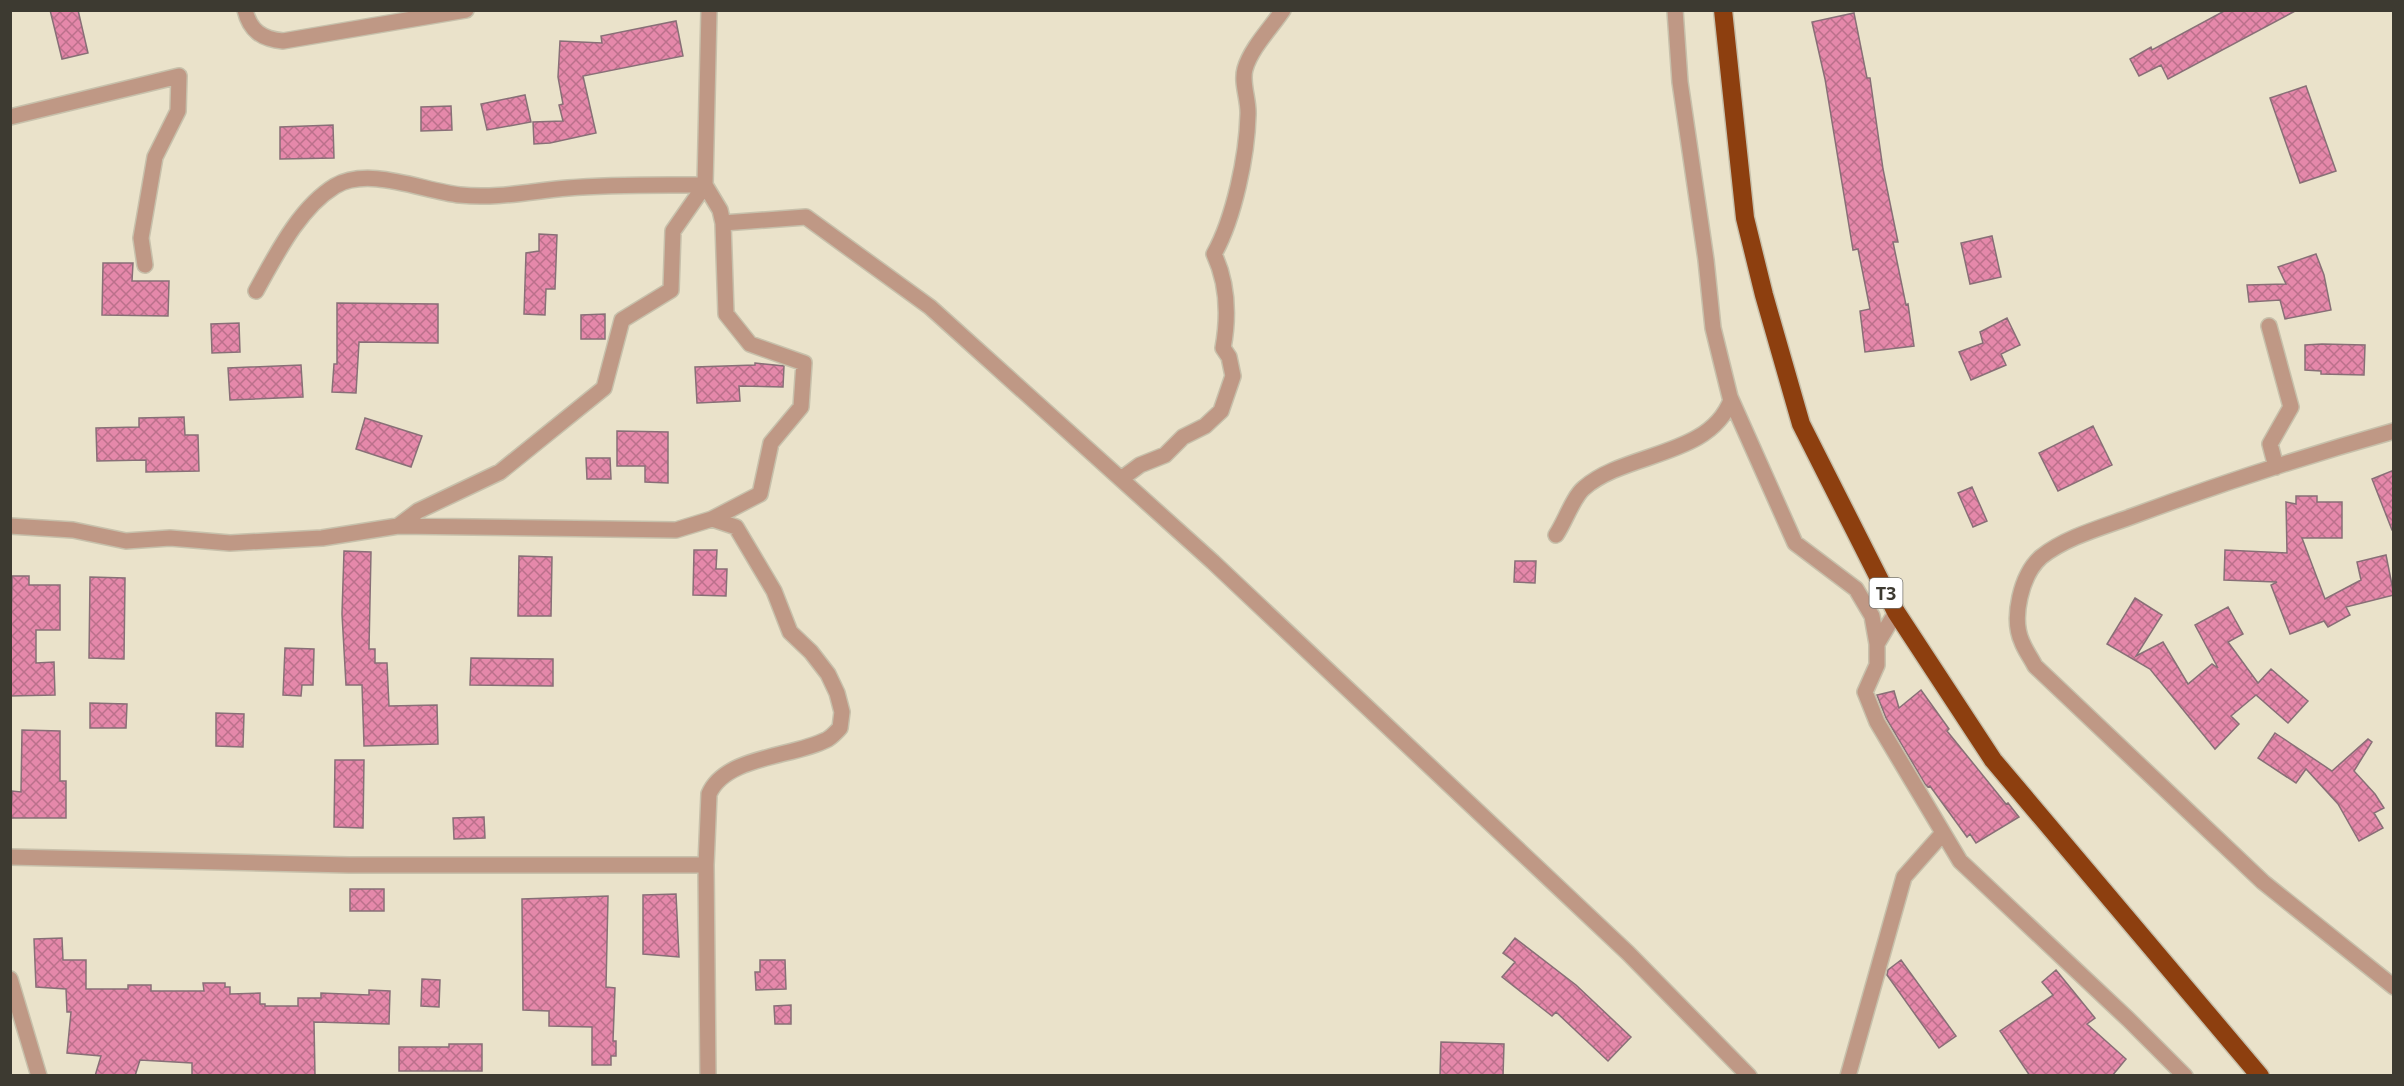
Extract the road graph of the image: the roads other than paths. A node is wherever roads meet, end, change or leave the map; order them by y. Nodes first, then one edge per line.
1 (245, 10) edge
2 (466, 10) edge
3 (709, 10) edge
4 (1283, 10) edge
5 (1668, 10) edge
6 (1723, 10) edge
7 (1675, 17) edge
8 (10, 117) edge
9 (705, 185) junction
10 (723, 224) junction
11 (145, 265) dead end
12 (256, 291) dead end
13 (2269, 326) dead end
14 (1731, 400) junction
15 (2394, 431) edge
16 (2276, 466) junction
17 (1121, 479) junction
18 (712, 519) junction
19 (10, 526) edge
20 (398, 526) junction
21 (1556, 535) dead end
22 (1896, 612) junction
23 (1877, 644) junction
24 (1943, 833) junction
25 (10, 857) edge
26 (706, 865) junction
27 (10, 979) edge
28 (2394, 987) edge
29 (39, 1076) edge
30 (708, 1076) edge
31 (1749, 1076) edge
32 (1848, 1076) edge
33 (2185, 1076) edge
34 (2260, 1076) edge

1 - 2 street
3 - 9 street
4 - 17 street
5 - 7 street
6 - 22 highway, T3
7 - 14 street
8 - 11 street
9 - 10 street
9 - 12 street
9 - 20 street
10 - 17 street
10 - 18 street
13 - 16 street
14 - 21 street
14 - 23 street
15 - 16 street
16 - 28 street
17 - 31 street
18 - 20 street
18 - 26 street
19 - 20 street
22 - 23 street
22 - 34 highway, T3
23 - 24 street
24 - 32 street
24 - 33 street
25 - 26 street
26 - 30 street
27 - 29 street

